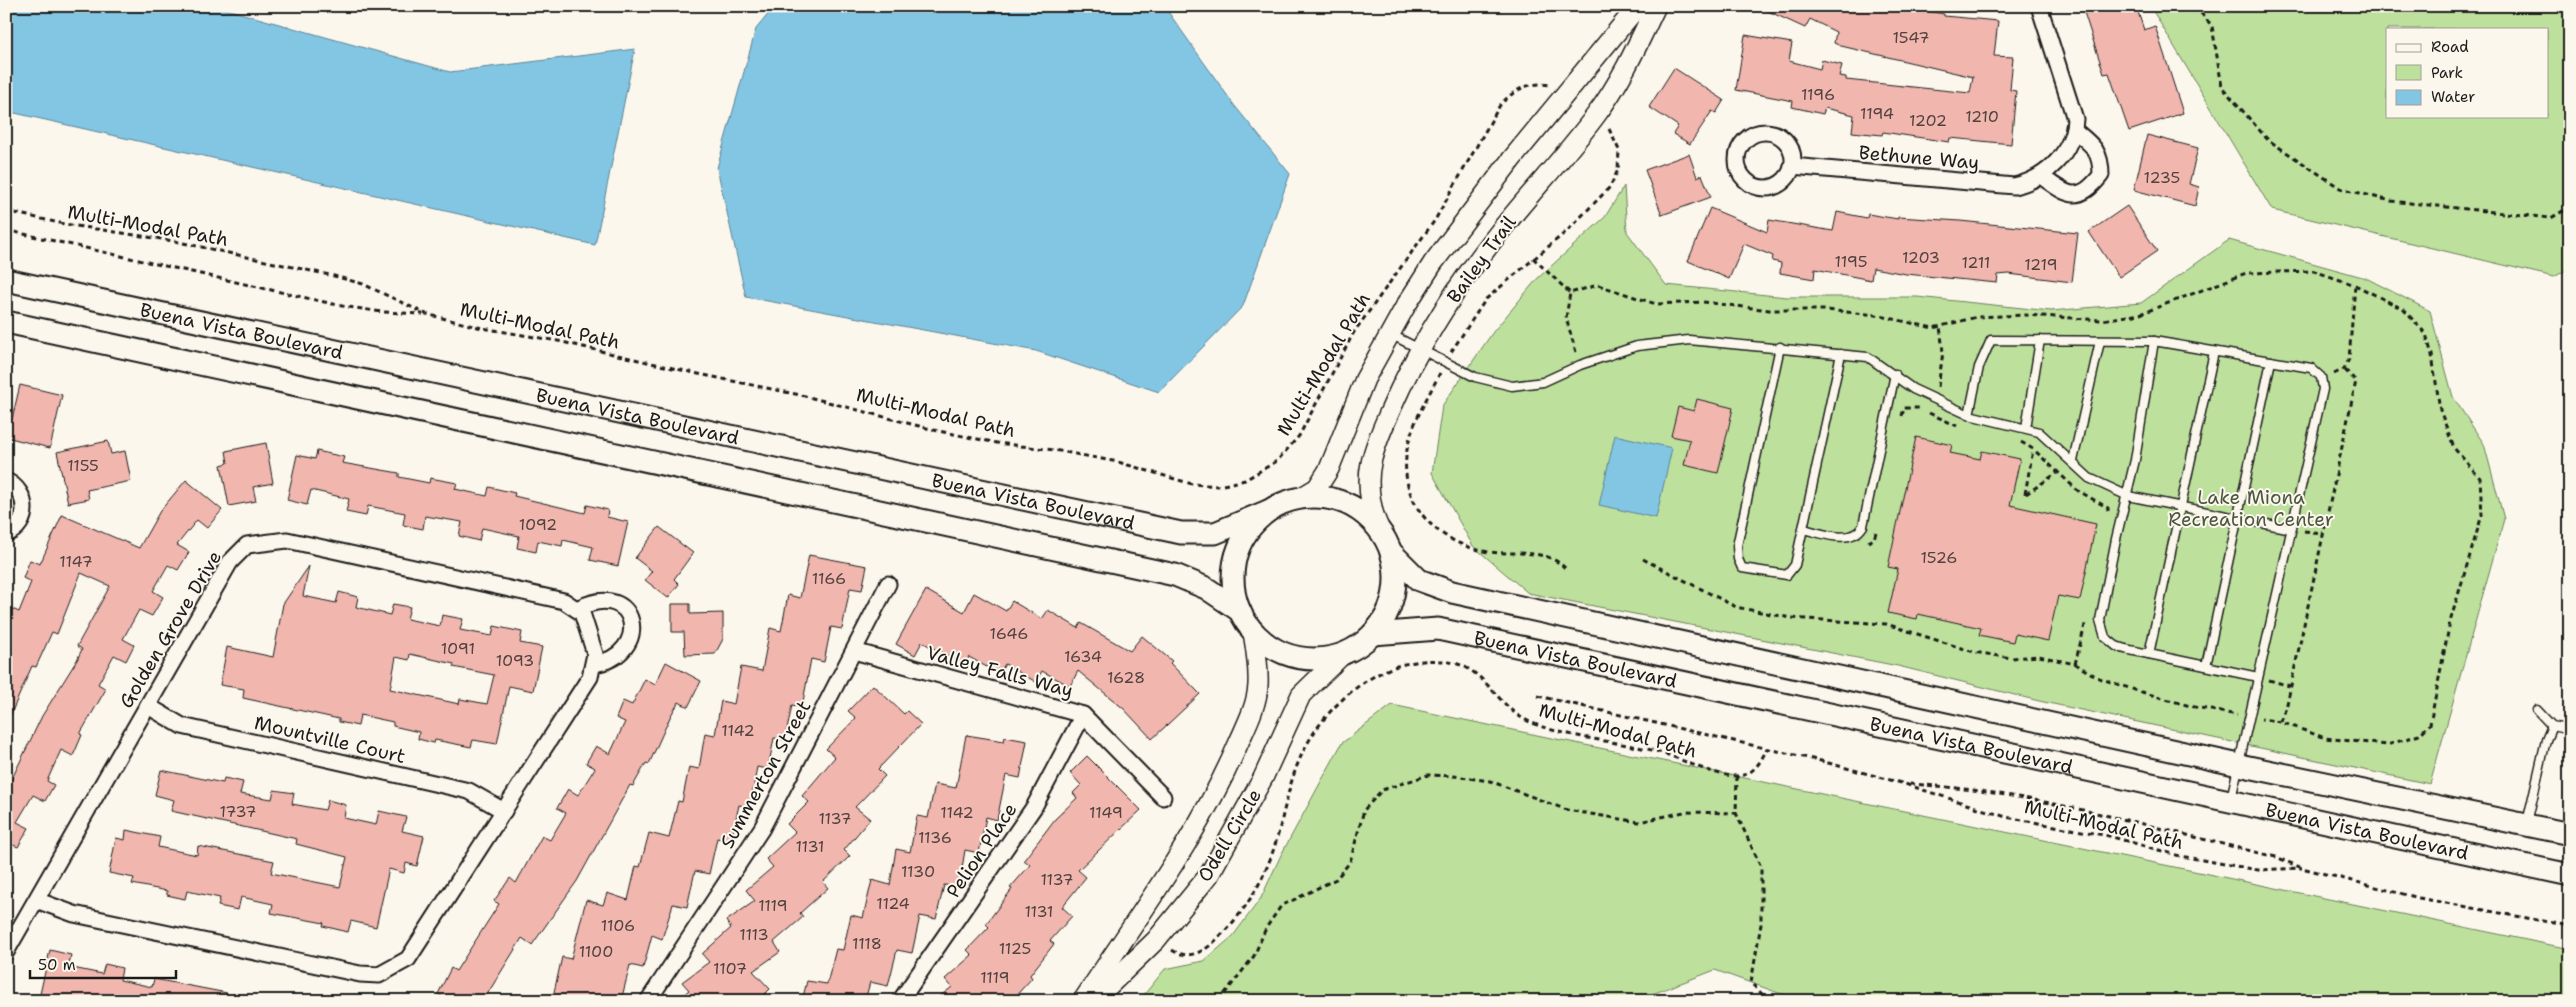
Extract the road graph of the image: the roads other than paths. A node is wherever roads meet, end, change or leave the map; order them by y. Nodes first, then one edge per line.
1 (1638, 6) edge
2 (1656, 6) edge
3 (2039, 6) edge
4 (2074, 130) junction
5 (1792, 166) dead end
6 (2041, 176) junction
7 (6, 280) edge
8 (6, 322) edge
9 (1390, 334) junction
10 (2040, 340) junction
11 (2100, 340) junction
12 (2154, 341) junction
13 (1780, 347) junction
14 (1420, 350) junction
15 (2214, 352) junction
16 (1841, 354) junction
17 (2271, 361) junction
18 (1895, 374) junction
19 (1969, 415) junction
20 (2026, 428) junction
21 (2073, 461) junction
22 (6, 481) edge
23 (2128, 496) junction
24 (1302, 498) junction
25 (2180, 506) junction
26 (1268, 511) junction
27 (2238, 518) junction
28 (1803, 529) junction
29 (2291, 529) junction
30 (6, 534) edge
31 (1387, 544) junction
32 (888, 584) dead end
33 (577, 610) junction
34 (1240, 611) junction
35 (1253, 632) junction
36 (1373, 634) junction
37 (854, 652) junction
38 (2149, 654) junction
39 (1342, 655) junction
40 (594, 664) junction
41 (2206, 666) junction
42 (2258, 677) junction
43 (148, 706) junction
44 (2537, 710) dead end
45 (1082, 715) junction
46 (2552, 726) junction
47 (2570, 730) edge
48 (2239, 765) junction
49 (1163, 797) dead end
50 (2231, 801) junction
51 (504, 811) junction
52 (2526, 825) junction
53 (2570, 834) edge
54 (2570, 875) edge
55 (36, 900) junction
56 (6, 952) edge
57 (648, 1001) edge
58 (900, 1001) edge
59 (1083, 1001) edge
60 (1093, 1001) edge

1 - 9 street, Bailey Trail
2 - 14 street, Bailey Trail
3 - 4 street
4 - 6 street, Bethune Way
4 - 6 street
5 - 6 street, Bethune Way
7 - 26 main road, Buena Vista Boulevard
8 - 34 main road, Buena Vista Boulevard
9 - 14 lane
9 - 24 street, Bailey Trail
10 - 11 lane
10 - 19 lane
10 - 20 lane
11 - 12 lane
11 - 21 lane
12 - 15 lane
12 - 23 lane
13 - 14 lane
13 - 16 lane
13 - 28 lane
14 - 31 street, Bailey Trail
15 - 17 lane
15 - 25 lane
16 - 18 lane
16 - 28 lane
17 - 27 lane
17 - 29 lane
18 - 19 lane
18 - 28 lane
19 - 20 lane
20 - 21 lane
21 - 23 lane
22 - 30 street
23 - 25 lane
23 - 38 lane
24 - 26 main road, Buena Vista Boulevard
24 - 31 main road, Buena Vista Boulevard
25 - 27 lane
25 - 38 lane
26 - 34 main road, Buena Vista Boulevard
27 - 29 lane
27 - 41 lane
29 - 42 lane
31 - 36 main road, Buena Vista Boulevard
31 - 48 main road, Buena Vista Boulevard
32 - 37 street, Summerton Street
33 - 40 street
33 - 40 street
33 - 43 street, Golden Grove Drive
34 - 35 main road, Buena Vista Boulevard
35 - 39 main road, Buena Vista Boulevard
35 - 59 street, Odell Circle
36 - 39 main road, Buena Vista Boulevard
36 - 50 main road, Buena Vista Boulevard
37 - 45 street, Valley Falls Way
37 - 57 street, Summerton Street
38 - 41 lane
39 - 60 street, Odell Circle
40 - 51 street
41 - 42 lane
42 - 48 lane
43 - 51 street, Mountville Court
43 - 55 street, Golden Grove Drive
44 - 46 lane
45 - 49 street, Valley Falls Way
45 - 58 street, Pelion Place
46 - 47 lane
46 - 52 lane
48 - 50 lane
48 - 52 main road, Buena Vista Boulevard
50 - 54 main road, Buena Vista Boulevard
51 - 55 street
52 - 53 main road, Buena Vista Boulevard
55 - 56 street, Golden Grove Drive

